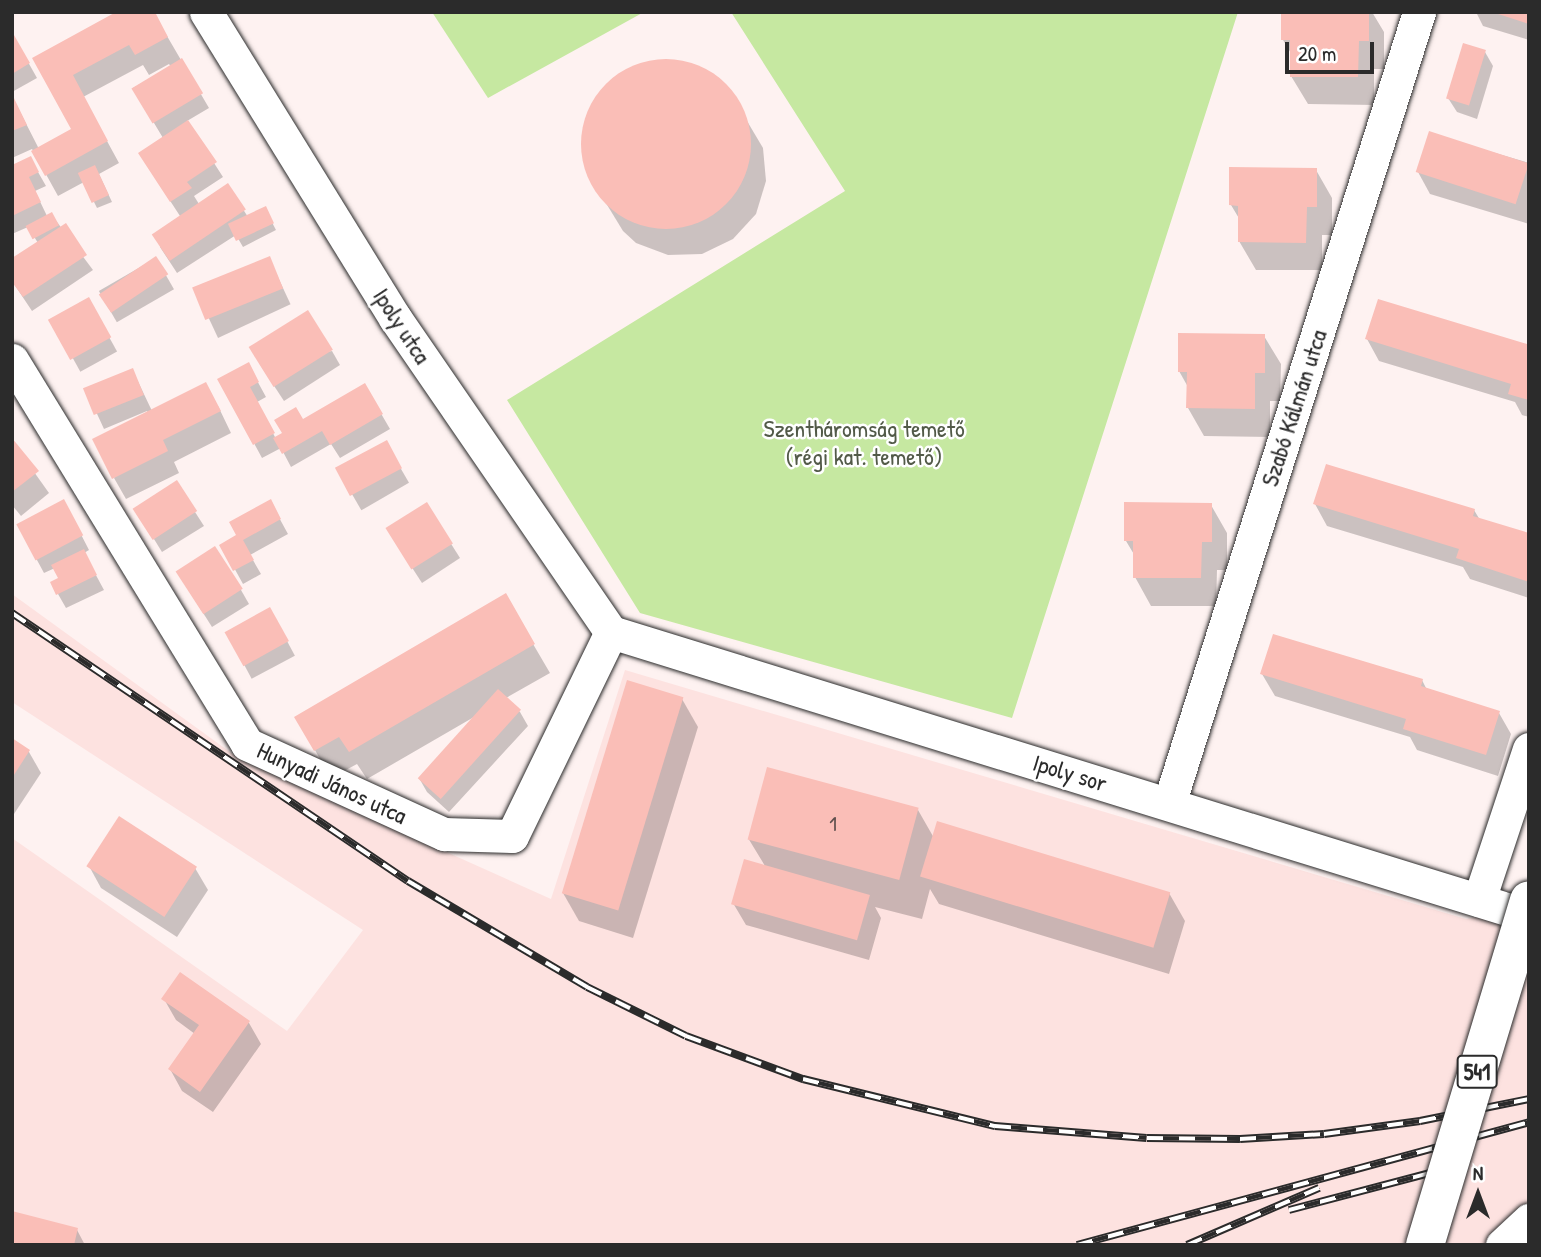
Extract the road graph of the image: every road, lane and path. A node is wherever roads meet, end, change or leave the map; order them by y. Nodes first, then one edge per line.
1 (206, 12) edge
2 (1419, 12) edge
3 (12, 360) edge
4 (611, 632) junction
5 (1529, 749) edge
6 (1169, 804) junction
7 (1479, 900) junction
8 (1529, 900) edge
9 (1529, 916) edge
10 (1529, 1220) edge
11 (1425, 1245) edge
12 (1502, 1245) edge

1 - 4 street, Ipoly utca
2 - 6 street, Szabó Kálmán utca
3 - 4 street, Hunyadi János utca
4 - 6 street, Ipoly sor
5 - 7 street
6 - 7 street, Ipoly sor
7 - 9 street, Ipoly sor
8 - 11 main road, 541, bridge
10 - 12 street

